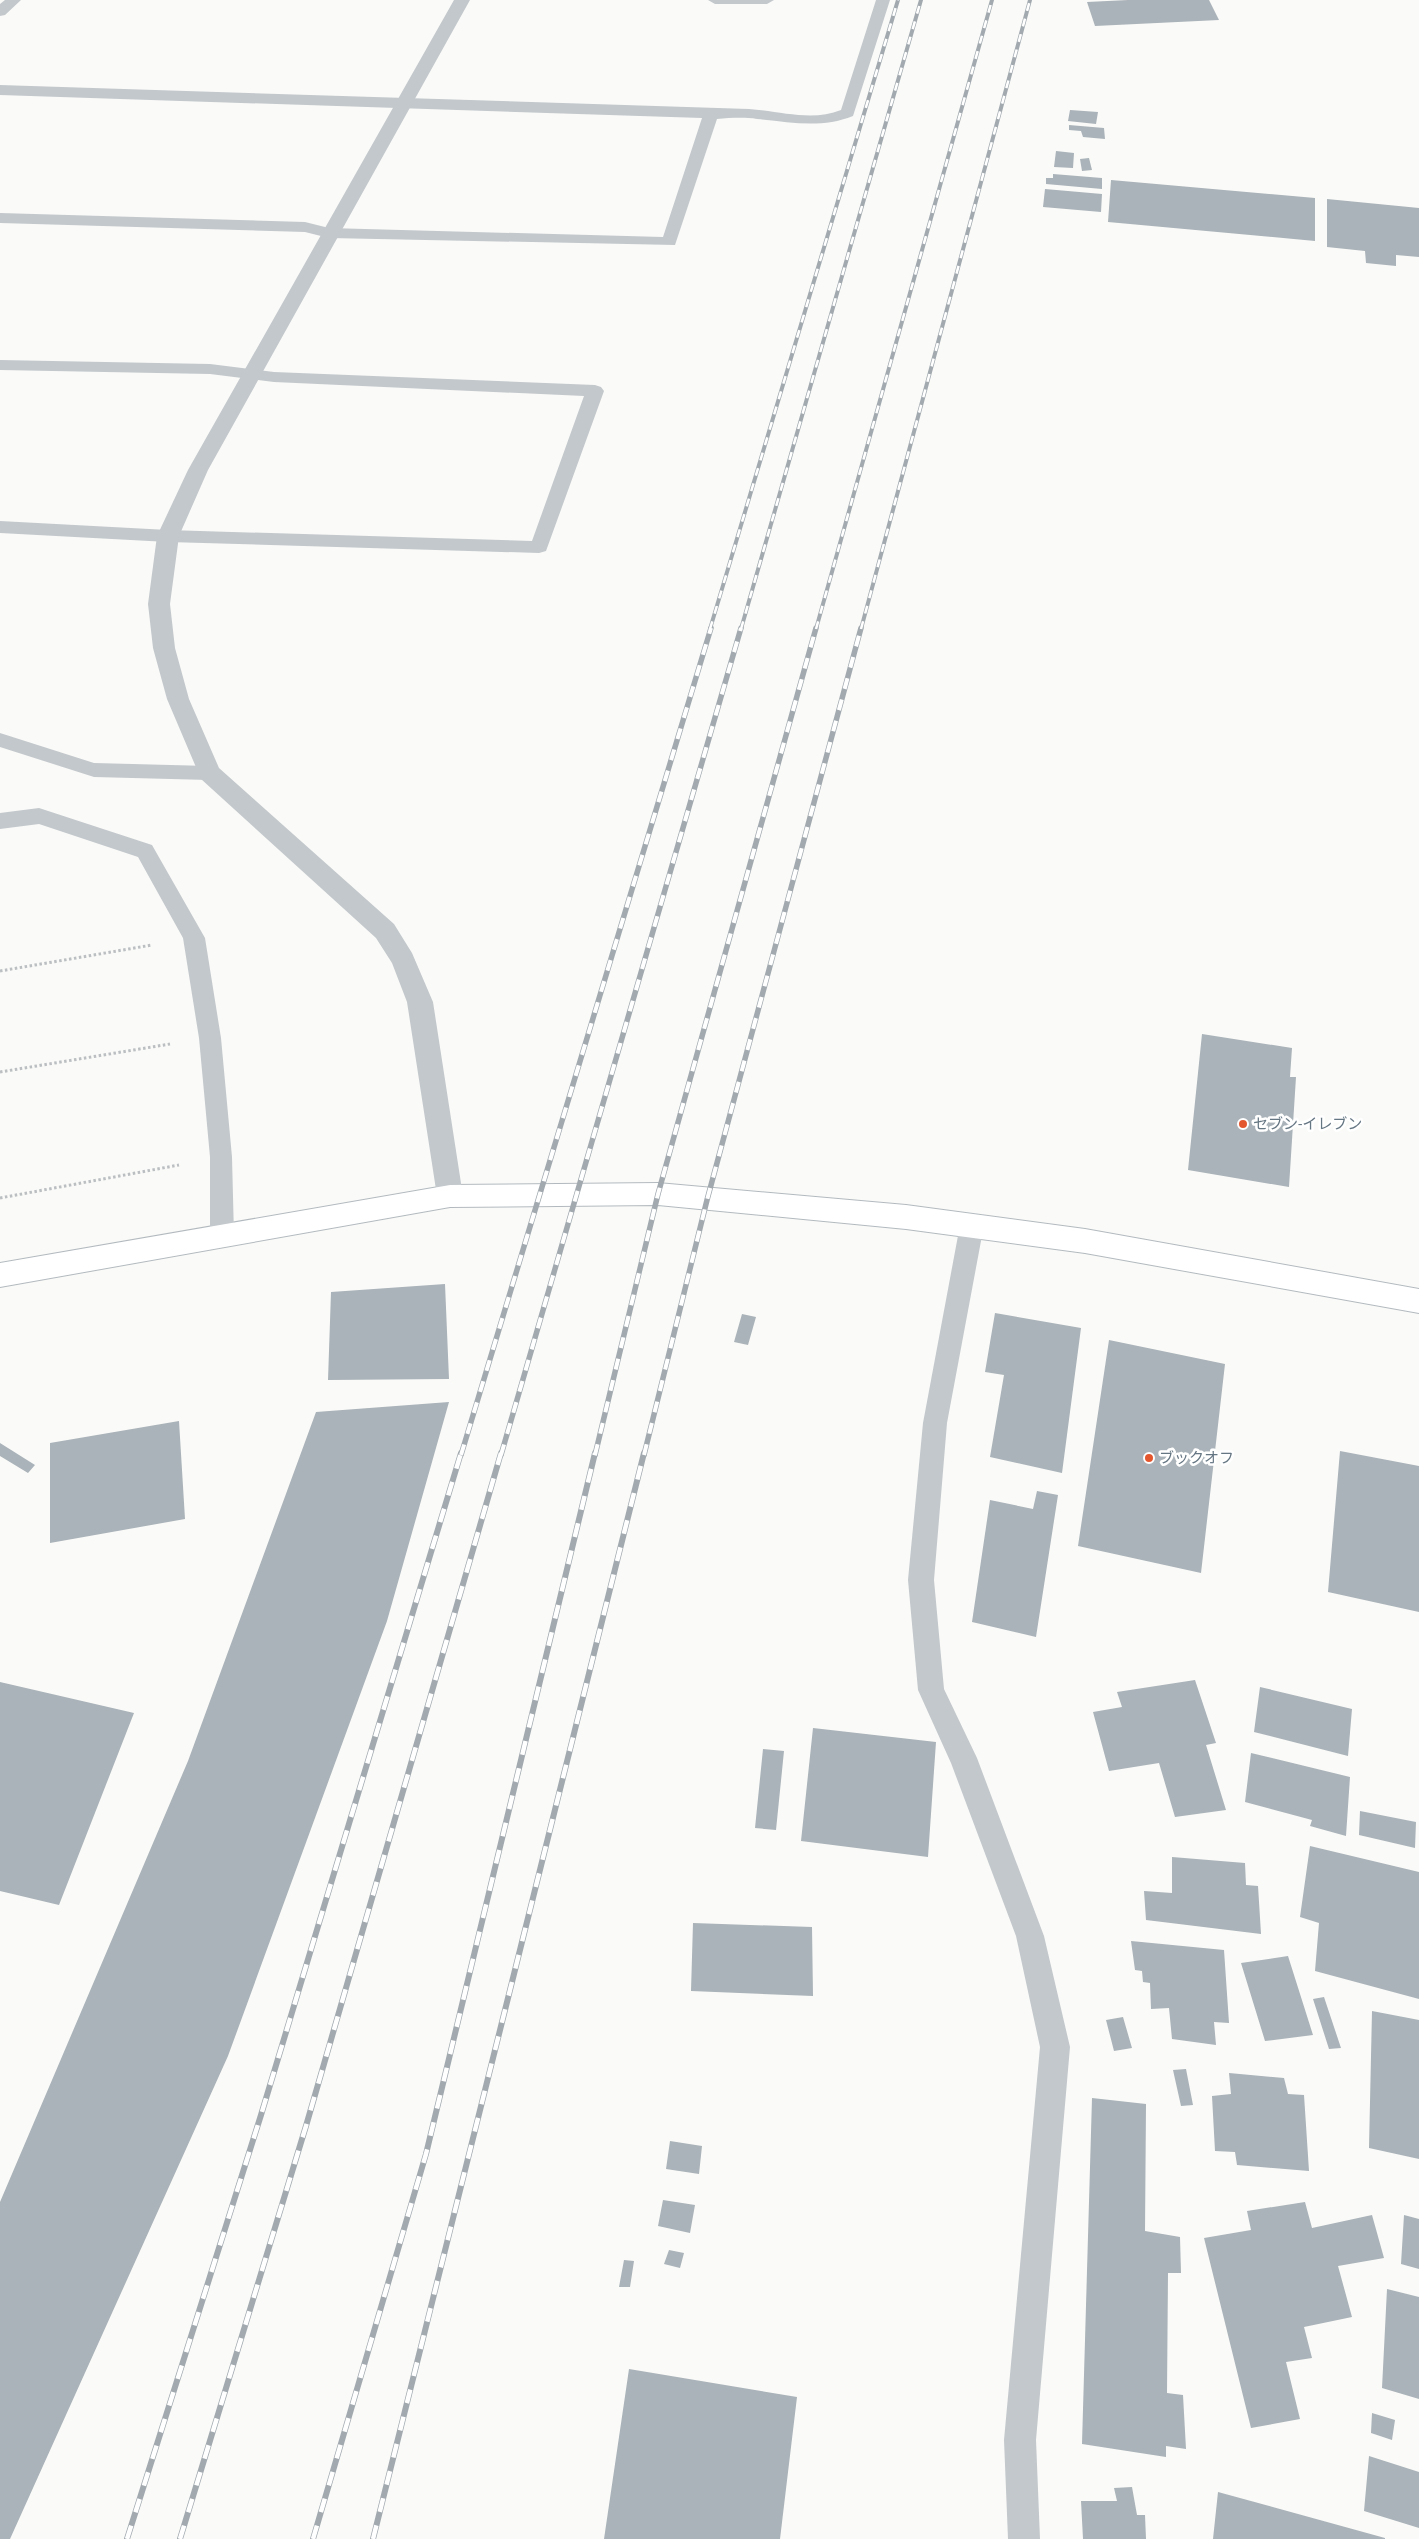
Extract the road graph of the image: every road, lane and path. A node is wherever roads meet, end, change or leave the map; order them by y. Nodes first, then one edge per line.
1 (14, 0) edge
2 (462, 0) edge
3 (715, 0) edge
4 (767, 0) edge
5 (883, 0) edge
6 (0, 12) edge
7 (0, 90) edge
8 (402, 103) junction
9 (711, 114) junction
10 (0, 218) edge
11 (329, 233) junction
12 (0, 364) edge
13 (249, 376) junction
14 (0, 527) edge
15 (168, 536) junction
16 (0, 740) edge
17 (209, 773) junction
18 (0, 821) edge
19 (194, 938) junction
20 (0, 971) edge
21 (210, 1038) junction
22 (0, 1072) edge
23 (221, 1157) junction
24 (450, 1196) junction
25 (0, 1198) edge
26 (972, 1226) junction
27 (222, 1236) junction
28 (0, 1275) edge
29 (1419, 1300) edge
30 (1024, 2539) edge

1 - 6 lane
2 - 8 street
3 - 4 lane
5 - 9 lane
7 - 8 lane
8 - 9 lane
8 - 11 street
9 - 11 lane
10 - 11 lane
11 - 13 street
12 - 13 lane
13 - 15 street
13 - 15 lane
14 - 15 lane
15 - 17 street
16 - 17 lane
17 - 24 street
18 - 19 lane
19 - 20 path
19 - 21 lane
21 - 22 path
21 - 23 lane
23 - 25 path
23 - 27 lane
24 - 26 street
24 - 27 street
26 - 29 street
26 - 30 lane
27 - 28 street

